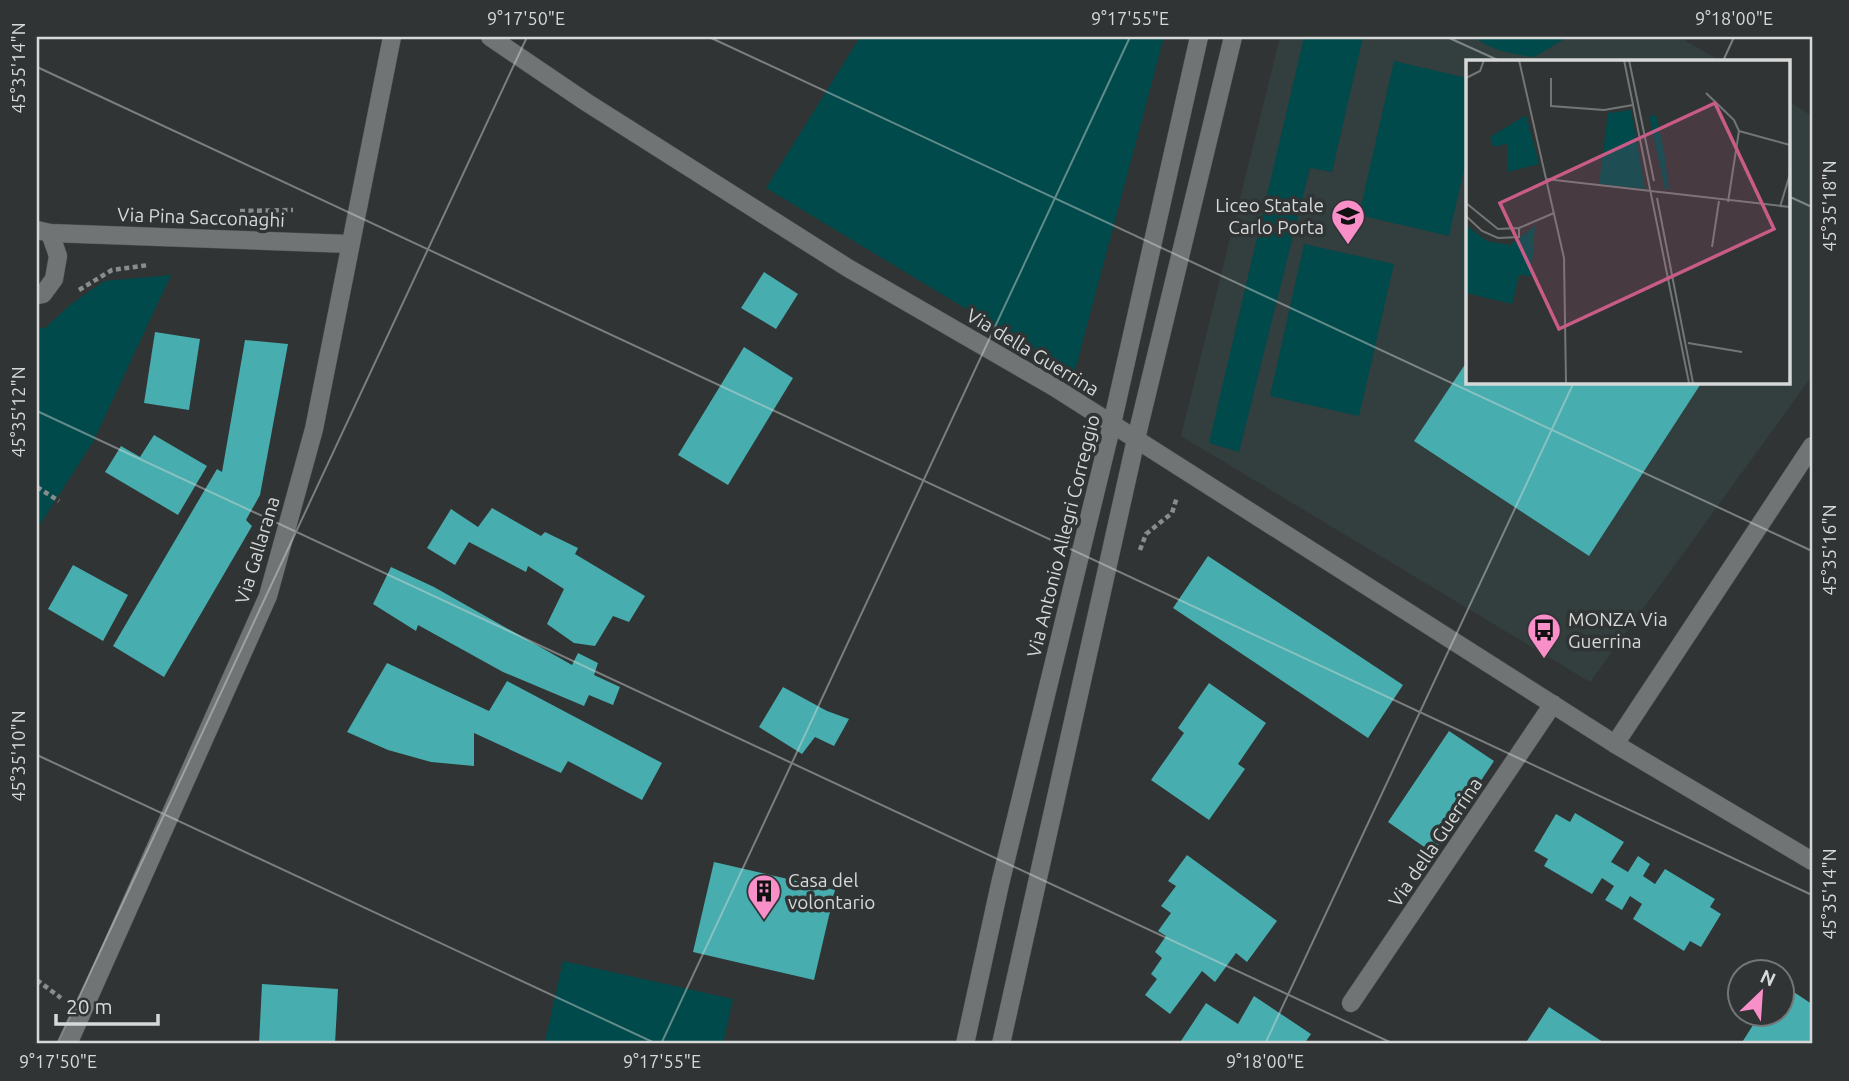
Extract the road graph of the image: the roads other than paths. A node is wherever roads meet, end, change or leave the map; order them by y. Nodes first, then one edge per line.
1 (392, 37) edge
2 (490, 37) edge
3 (1199, 37) edge
4 (1233, 37) edge
5 (43, 232) edge
6 (350, 244) junction
7 (37, 295) edge
8 (1112, 424) junction
9 (1136, 439) junction
10 (1812, 446) edge
11 (1553, 704) junction
12 (1615, 744) junction
13 (1812, 861) edge
14 (1351, 1003) dead end
15 (68, 1044) edge
16 (965, 1044) edge
17 (1001, 1044) edge

1 - 6 street, Via Gallarana
2 - 8 street, Via della Guerrina
3 - 8 street, Via Antonio Allegri Correggio
4 - 9 street
5 - 6 street, Via Pina Sacconaghi
5 - 7 street, Via Pina Sacconaghi
6 - 15 street, Via Gallarana
8 - 9 street, Via della Guerrina
8 - 16 street, Via Antonio Allegri Correggio
9 - 11 street, Via della Guerrina
9 - 17 street
10 - 12 street
11 - 12 street, Via della Guerrina
11 - 14 street, Via della Guerrina
12 - 13 street, Via della Guerrina

